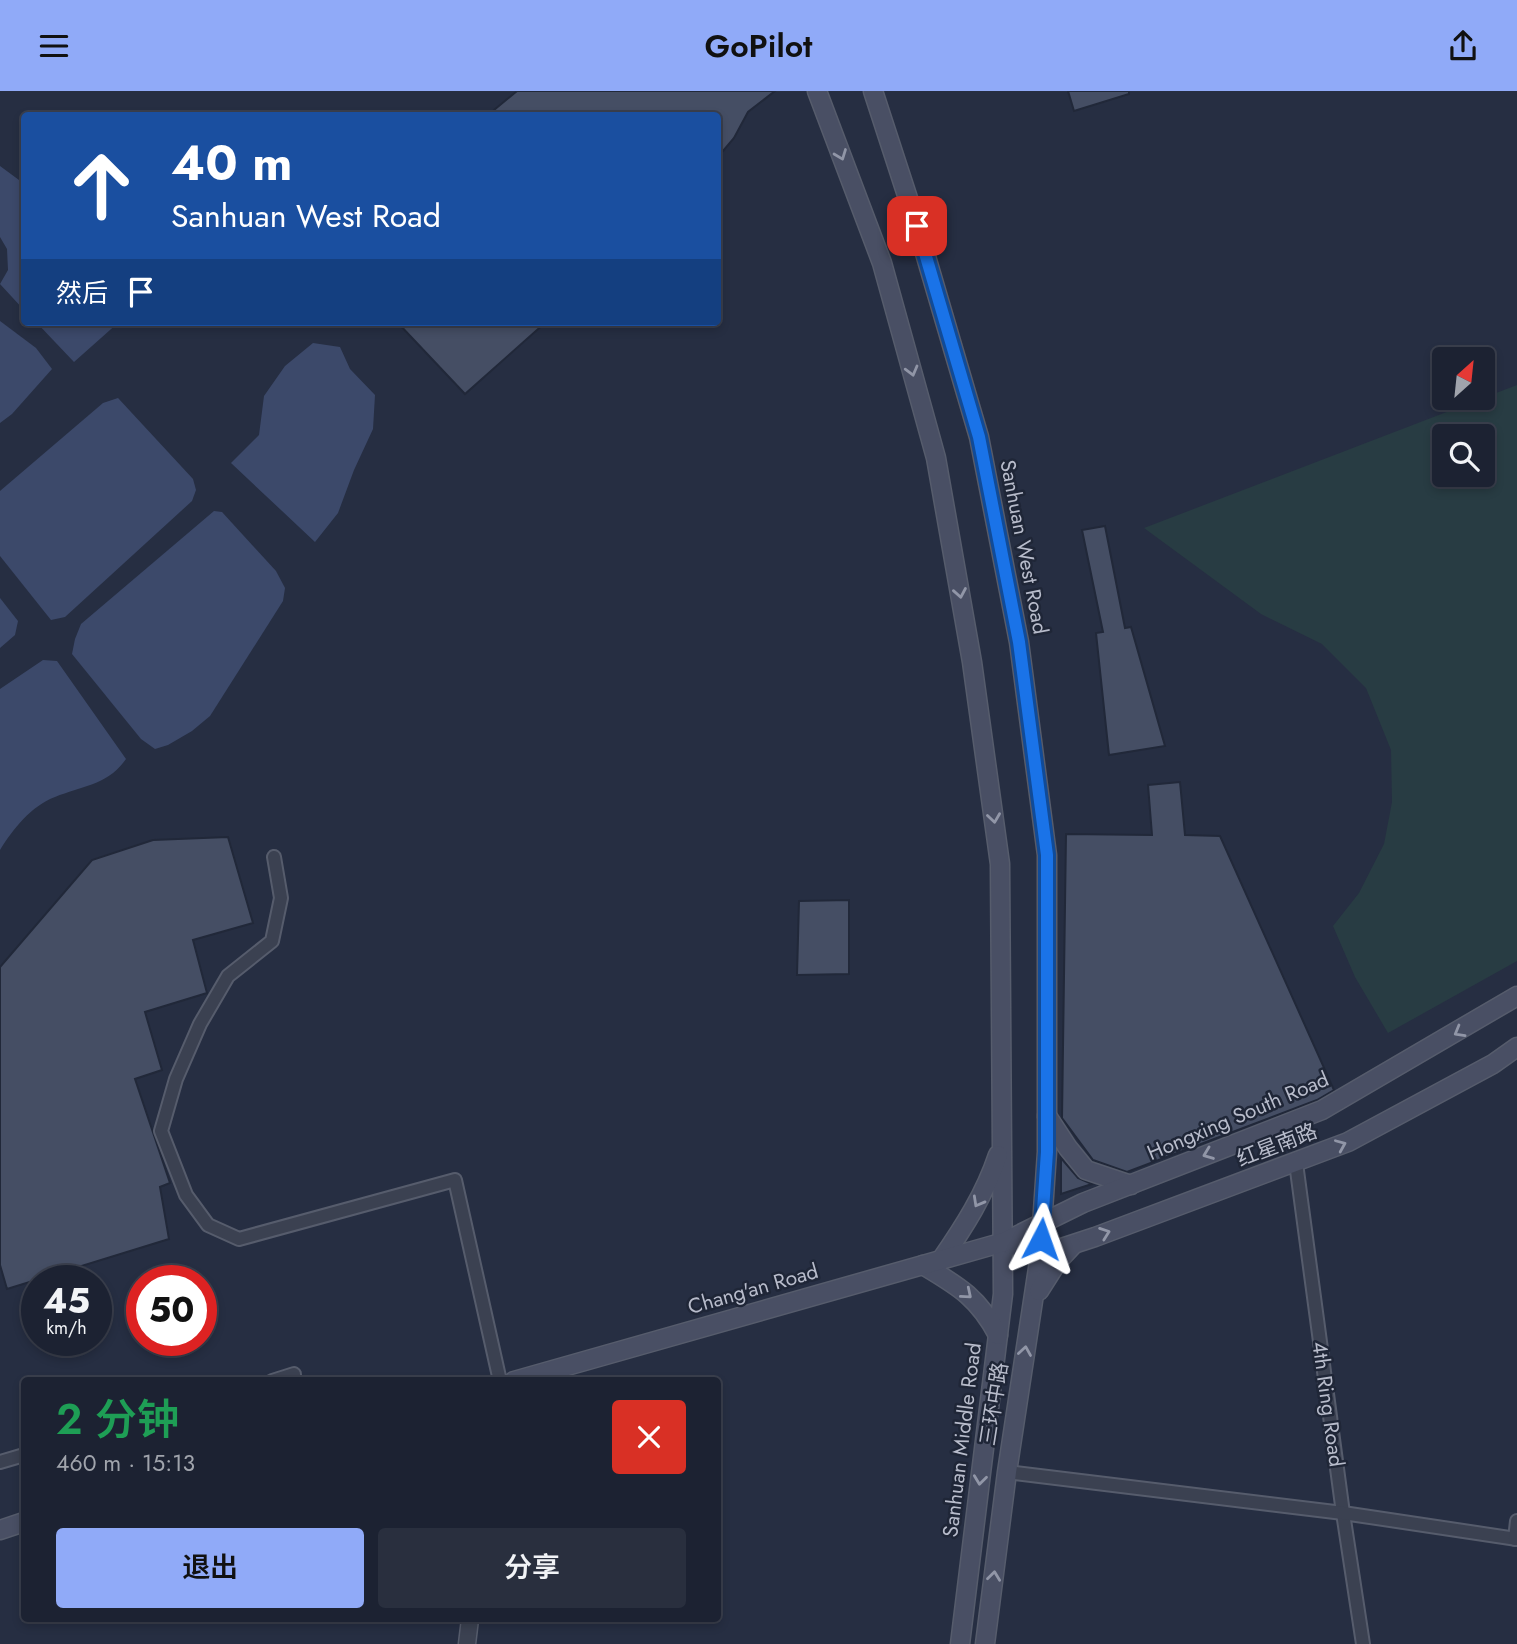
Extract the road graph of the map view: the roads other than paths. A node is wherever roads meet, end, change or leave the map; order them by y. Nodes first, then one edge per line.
1 (817, 91) edge
2 (873, 91) edge
3 (274, 857) dead end
4 (1517, 996) edge
5 (1517, 1047) edge
6 (1047, 1116) junction
7 (1003, 1139) junction
8 (1296, 1163) junction
9 (1132, 1185) junction
10 (1042, 1223) junction
11 (1004, 1242) junction
12 (1074, 1244) junction
13 (1040, 1255) junction
14 (941, 1260) junction
15 (923, 1265) junction
16 (1031, 1310) junction
17 (998, 1335) junction
18 (294, 1374) dead end
19 (285, 1377) edge
20 (499, 1377) edge
21 (528, 1377) edge
22 (21, 1456) edge
23 (0, 1462) edge
24 (1007, 1472) junction
25 (1343, 1513) junction
26 (1517, 1521) edge
27 (21, 1524) edge
28 (0, 1529) edge
29 (1516, 1539) edge
30 (470, 1622) edge
31 (467, 1644) edge
32 (960, 1644) edge
33 (985, 1644) edge
34 (1363, 1644) edge

1 -> 7 main road, Sanhuan Middle Road
2 - 6 main road, Sanhuan West Road
3 - 20 street
4 -> 9 main road, Hongxing South Road
8 -> 5 main road, 红星南路
6 - 9 main road
6 - 10 main road, Sanhuan West Road
7 - 11 main road, Sanhuan Middle Road
7 -> 14 main road
12 -> 8 main road, 红星南路
8 - 25 street, 4th Ring Road
9 - 10 main road, Hongxing South Road
10 - 11 main road, Hongxing South Road
10 - 13 main road, 三环中路
11 - 13 main road
11 - 14 main road, Chang'an Road
11 - 17 main road, Sanhuan Middle Road
12 - 13 main road, 红星南路
12 - 16 main road
13 - 16 main road, 三环中路
14 - 15 main road, Chang'an Road
15 -> 17 main road
15 - 21 main road, Chang'an Road
24 -> 16 main road, 三环中路
17 -> 32 main road, Sanhuan Middle Road
18 - 19 street
22 - 23 street
24 - 25 street
33 -> 24 main road, 三环中路
25 - 29 street
25 - 34 street, 4th Ring Road
26 - 29 street
27 - 28 main road
30 - 31 street

